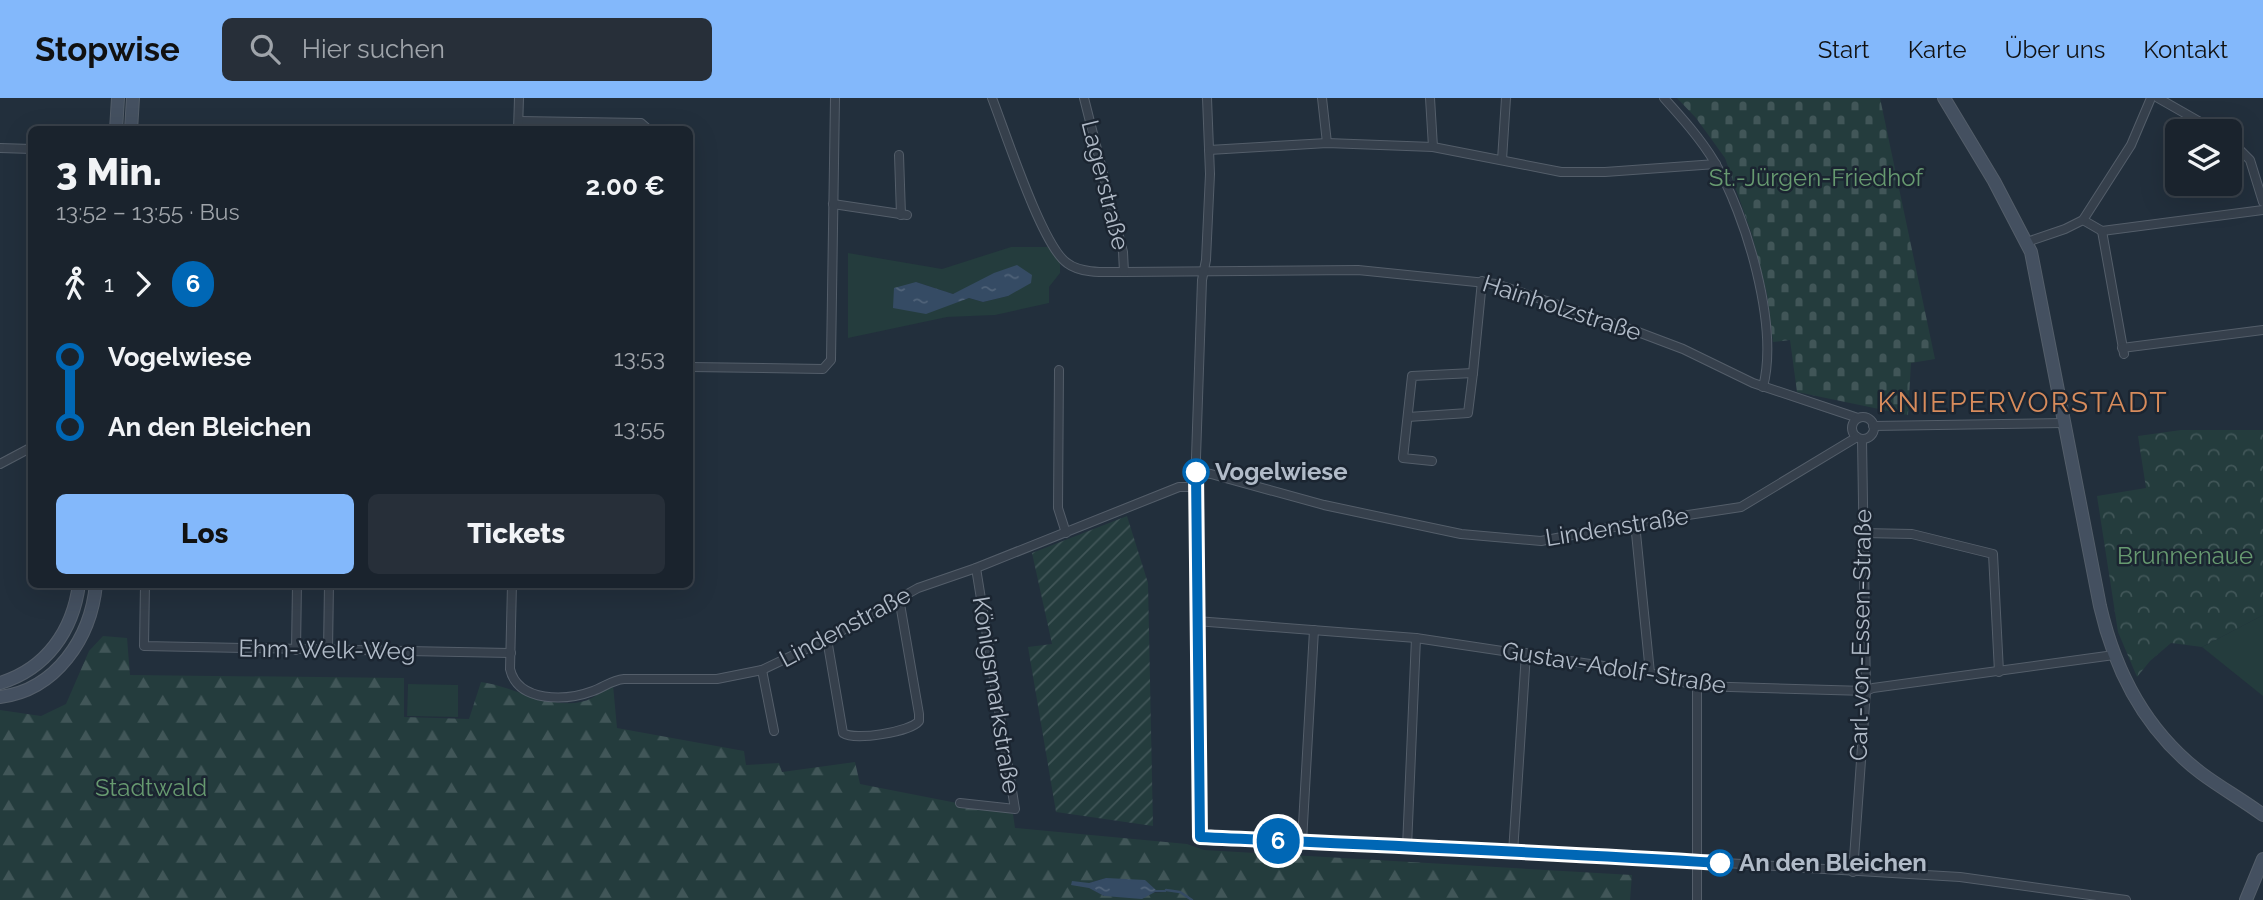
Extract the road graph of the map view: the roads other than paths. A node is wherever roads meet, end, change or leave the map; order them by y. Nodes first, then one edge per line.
1 (118, 98) edge
2 (133, 98) edge
3 (519, 98) edge
4 (835, 98) edge
5 (992, 98) edge
6 (1084, 98) edge
7 (1207, 98) edge
8 (1322, 98) edge
9 (1430, 98) edge
10 (1506, 98) edge
11 (1664, 98) edge
12 (1944, 98) edge
13 (2151, 98) edge
14 (2158, 98) edge
15 (2195, 119) edge
16 (518, 125) edge
17 (116, 126) edge
18 (131, 126) edge
19 (644, 126) edge
20 (1327, 143) junction
21 (1433, 146) junction
22 (0, 148) edge
23 (28, 149) edge
24 (1209, 150) junction
25 (2242, 152) edge
26 (899, 155) dead end
27 (1502, 160) junction
28 (1716, 164) junction
29 (2263, 202) edge
30 (833, 204) junction
31 (2263, 210) edge
32 (2083, 220) junction
33 (2102, 231) junction
34 (2026, 242) junction
35 (1203, 271) junction
36 (1124, 272) junction
37 (1482, 281) junction
38 (2263, 330) edge
39 (693, 367) edge
40 (1059, 370) dead end
41 (1473, 373) junction
42 (1763, 387) junction
43 (1408, 417) junction
44 (1858, 418) junction
45 (2064, 423) junction
46 (1873, 426) junction
47 (1860, 438) junction
48 (28, 449) edge
49 (1432, 461) dead end
50 (0, 464) edge
51 (1196, 472) junction
52 (1195, 487) junction
53 (1635, 523) junction
54 (1066, 533) junction
55 (1863, 533) junction
56 (976, 568) junction
57 (95, 588) edge
58 (145, 588) edge
59 (297, 588) edge
60 (329, 588) edge
61 (512, 588) edge
62 (78, 591) edge
63 (899, 598) junction
64 (1196, 621) junction
65 (1314, 630) junction
66 (1416, 638) junction
67 (827, 639) junction
68 (296, 650) junction
69 (328, 650) junction
70 (510, 653) junction
71 (1525, 653) junction
72 (2114, 655) junction
73 (762, 670) junction
74 (1999, 672) junction
75 (1650, 673) junction
76 (0, 683) edge
77 (1697, 686) junction
78 (1866, 691) junction
79 (18, 693) junction
80 (0, 697) edge
81 (774, 730) dead end
82 (960, 803) dead end
83 (2263, 815) edge
84 (1302, 842) junction
85 (1407, 847) junction
86 (1513, 853) junction
87 (2263, 859) edge
88 (1698, 862) junction
89 (1853, 872) junction
90 (1697, 900) edge
91 (2126, 900) edge
92 (2246, 900) edge

1 - 17 main road
2 - 18 main road
3 - 16 street
4 - 30 street
5 - 36 street, Hainholzstraße
6 - 36 street, Lagerstraße
7 - 24 street
8 - 20 street
9 - 21 street
10 - 27 street
11 - 28 street
12 - 34 main road
13 - 32 street
14 - 15 street
16 - 19 street
20 - 21 street
20 - 24 street
21 - 27 street
22 - 23 street
24 - 35 street
25 - 29 street
26 - 30 street
27 - 28 street
28 - 42 street
30 - 39 street
31 - 33 street
32 - 33 street
32 - 34 street
33 - 38 street
34 - 45 main road
35 - 36 street, Hainholzstraße
35 - 37 street, Hainholzstraße
35 - 51 street
37 - 41 street
37 - 42 street, Hainholzstraße
40 - 54 street
41 - 43 street
41 - 43 street
42 - 44 street, Hainholzstraße
43 - 49 street
44 - 46 street
44 - 47 street
45 - 46 street
45 - 72 main road
46 - 47 street
47 - 53 street, Lindenstraße
47 - 55 street, Carl-von-Essen-Straße
48 - 50 street
51 - 52 street
51 - 53 street, Lindenstraße
52 - 54 street, Lindenstraße
52 - 64 street
53 - 75 street
54 - 56 street, Lindenstraße
55 - 74 street
55 - 78 street, Carl-von-Essen-Straße
56 - 63 street, Lindenstraße
56 - 82 street, Königsmarkstraße
57 - 79 main road
58 - 68 street, Ehm-Welk-Weg
59 - 68 street
60 - 69 street
61 - 70 street
62 - 76 main road
62 - 79 main road
63 - 67 street, Lindenstraße
63 - 67 street
64 - 65 street, Gustav-Adolf-Straße
64 - 84 street
65 - 66 street, Gustav-Adolf-Straße
65 - 84 street
66 - 71 street, Gustav-Adolf-Straße
66 - 85 street
67 - 73 street, Lindenstraße
68 - 69 street, Ehm-Welk-Weg
69 - 70 street, Ehm-Welk-Weg
70 - 73 street, Lindenstraße
71 - 75 street, Gustav-Adolf-Straße
71 - 86 street
72 - 74 street, Gustav-Adolf-Straße
72 - 83 main road
73 - 81 street
74 - 78 street, Gustav-Adolf-Straße
75 - 77 street, Gustav-Adolf-Straße
77 - 78 street, Gustav-Adolf-Straße
77 - 88 street
78 - 89 street, Carl-von-Essen-Straße
79 - 80 main road
84 - 85 street
85 - 86 street
86 - 88 street
87 - 92 main road
88 - 89 street
88 - 90 street
89 - 91 street

